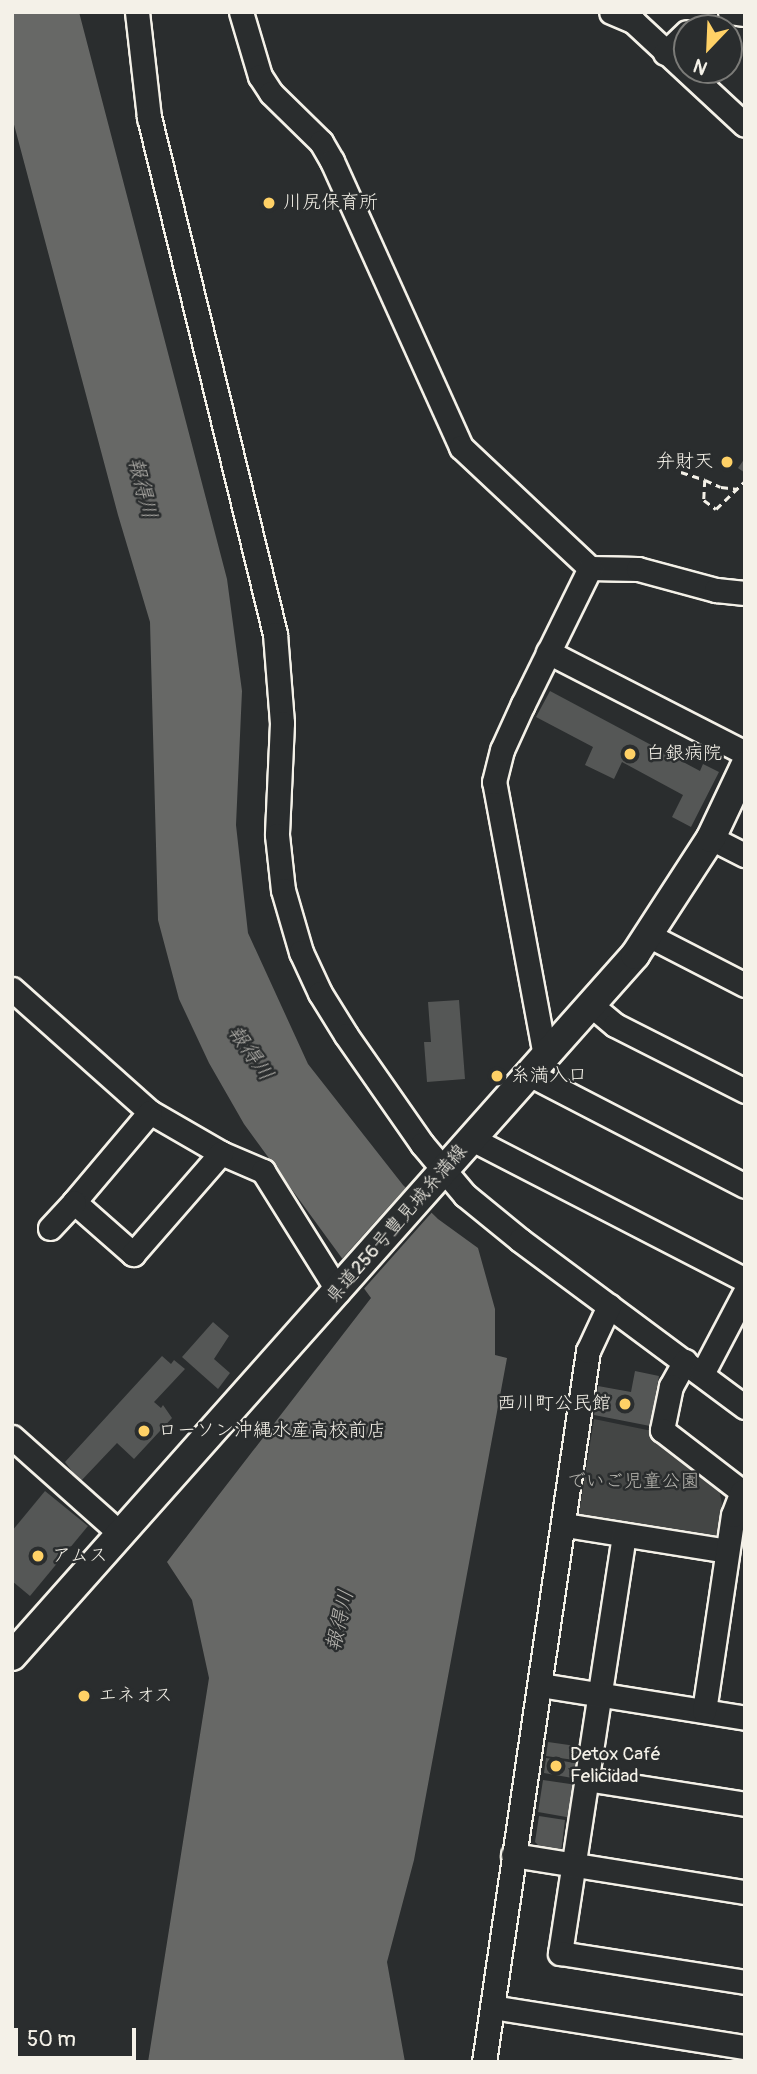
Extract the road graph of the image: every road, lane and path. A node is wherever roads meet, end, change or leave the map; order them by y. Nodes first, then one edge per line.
1 (137, 12) edge
2 (241, 12) edge
3 (611, 12) edge
4 (730, 12) edge
5 (745, 14) edge
6 (673, 46) edge
7 (666, 53) junction
8 (745, 125) edge
9 (681, 472) dead end
10 (705, 480) junction
11 (745, 481) edge
12 (738, 489) junction
13 (590, 568) junction
14 (745, 593) edge
15 (548, 652) junction
16 (745, 753) edge
17 (745, 766) edge
18 (711, 838) junction
19 (745, 855) edge
20 (650, 936) junction
21 (745, 985) edge
22 (12, 989) edge
23 (591, 1005) junction
24 (537, 1065) junction
25 (745, 1091) edge
26 (150, 1112) junction
27 (472, 1139) junction
28 (221, 1153) junction
29 (434, 1182) junction
30 (745, 1186) edge
31 (74, 1202) junction
32 (50, 1228) dead end
33 (745, 1280) edge
34 (342, 1286) junction
35 (745, 1292) edge
36 (609, 1306) junction
37 (694, 1368) junction
38 (745, 1407) edge
39 (12, 1437) edge
40 (743, 1493) edge
41 (565, 1525) junction
42 (121, 1534) junction
43 (624, 1535) junction
44 (727, 1551) junction
45 (12, 1656) edge
46 (540, 1685) junction
47 (599, 1694) junction
48 (704, 1712) junction
49 (745, 1718) edge
50 (586, 1779) junction
51 (745, 1804) edge
52 (513, 1855) junction
53 (573, 1865) junction
54 (745, 1892) edge
55 (745, 1982) edge
56 (492, 2007) junction
57 (745, 2047) edge
58 (484, 2062) edge

1 - 29 street
2 - 13 street
3 - 7 street
4 - 5 street
6 - 7 street
7 - 8 street
9 - 10 path
10 - 12 path
10 - 12 path
11 - 12 path
13 - 14 street
13 - 15 street
15 - 16 street
15 - 24 street
17 - 18 main road, 県道256号豊見城糸満線
18 - 19 street
18 - 20 main road, 県道256号豊見城糸満線
20 - 21 street
20 - 23 main road, 県道256号豊見城糸満線
22 - 26 street
23 - 24 main road, 県道256号豊見城糸満線
23 - 25 street
24 - 27 main road, 県道256号豊見城糸満線
24 - 30 street
26 - 28 street
26 - 31 street
27 - 29 main road, 県道256号豊見城糸満線
27 - 33 street
28 - 31 street
28 - 34 street
29 - 34 main road, 県道256号豊見城糸満線
29 - 36 street
31 - 32 street
34 - 42 main road, 県道256号豊見城糸満線
35 - 37 street
36 - 37 street
36 - 41 street
37 - 38 street
37 - 40 street
39 - 42 street
40 - 44 street
41 - 43 street
41 - 46 street
42 - 45 main road, 県道256号豊見城糸満線
43 - 44 street
43 - 47 street
44 - 48 street
46 - 47 street
46 - 52 street
47 - 48 street
47 - 50 street
48 - 49 street
50 - 51 street
50 - 53 street
52 - 53 street
52 - 56 street
53 - 54 street
53 - 55 street
56 - 57 street
56 - 58 street

